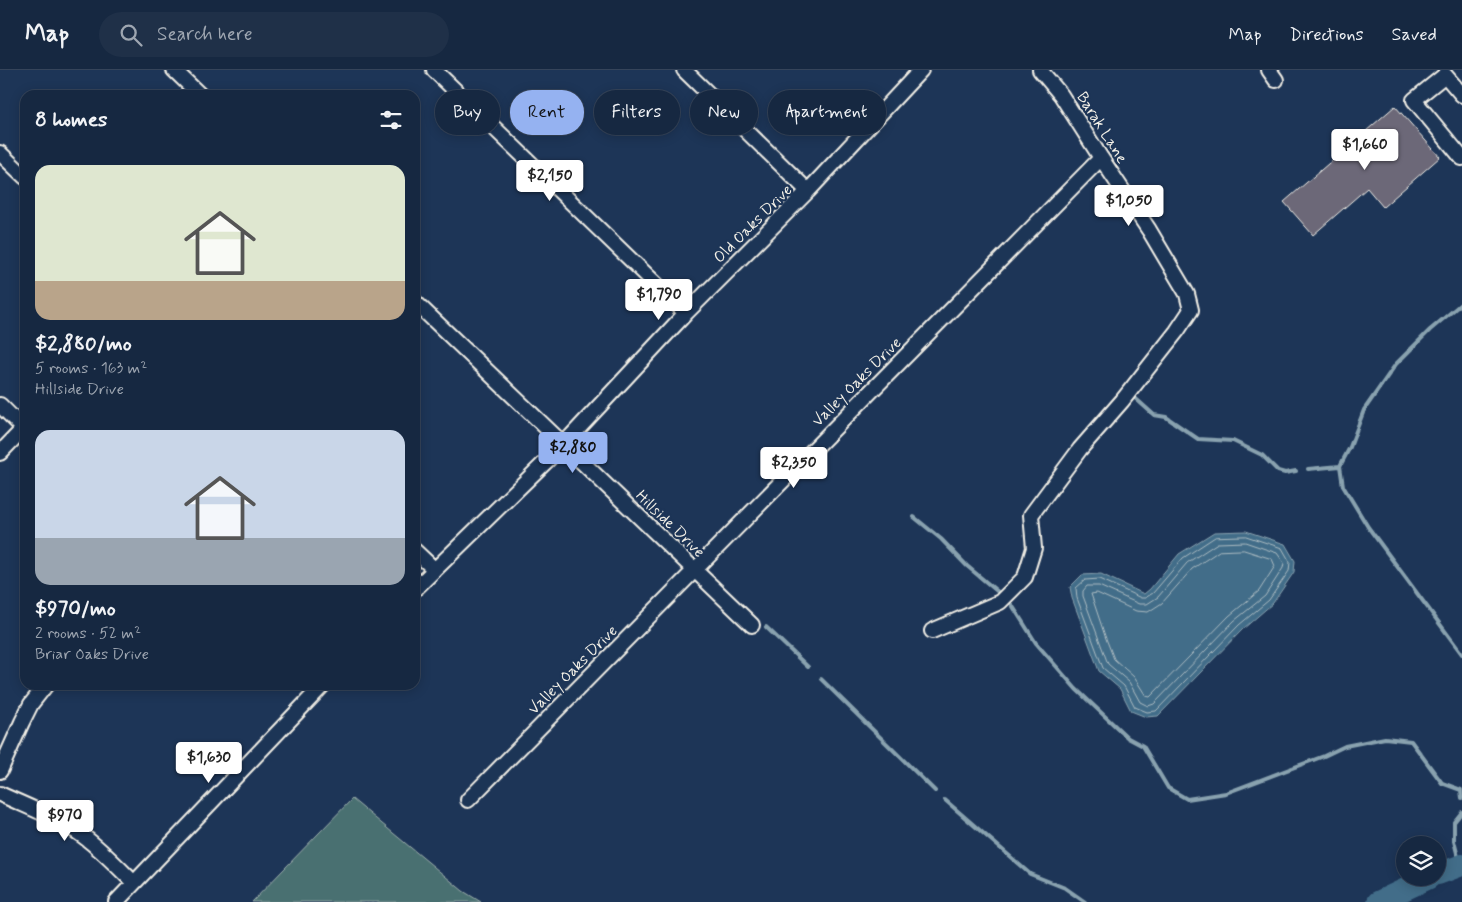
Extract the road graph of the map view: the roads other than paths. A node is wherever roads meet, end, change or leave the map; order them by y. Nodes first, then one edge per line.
1 (174, 70) edge
2 (434, 70) edge
3 (684, 70) edge
4 (920, 70) edge
5 (1040, 70) edge
6 (195, 90) edge
7 (1462, 95) edge
8 (0, 153) edge
9 (1101, 158) junction
10 (1462, 158) edge
11 (20, 172) edge
12 (808, 192) junction
13 (420, 307) edge
14 (686, 313) junction
15 (0, 405) edge
16 (20, 424) edge
17 (20, 432) edge
18 (563, 445) junction
19 (0, 453) edge
20 (420, 556) edge
21 (434, 569) junction
22 (694, 570) junction
23 (420, 584) edge
24 (752, 625) dead end
25 (932, 631) dead end
26 (42, 690) edge
27 (318, 690) edge
28 (0, 771) edge
29 (0, 794) edge
30 (468, 800) dead end
31 (134, 884) junction
32 (116, 902) edge

1 - 6 street
2 - 14 street
3 - 12 street
4 - 12 street, Old Oaks Drive
5 - 9 street, Barak Lane
7 - 10 street
8 - 11 street
9 - 22 street, Valley Oaks Drive
9 - 25 street, Barak Lane
12 - 14 street, Old Oaks Drive
13 - 18 street, Hillside Drive
14 - 18 street, Old Oaks Drive
15 - 16 street
17 - 19 street
18 - 21 street, Old Oaks Drive
18 - 22 street, Hillside Drive
20 - 21 street
21 - 23 street, Old Oaks Drive
22 - 24 street, Hillside Drive
22 - 30 street, Valley Oaks Drive
26 - 28 street
27 - 31 street
29 - 31 street
31 - 32 street

